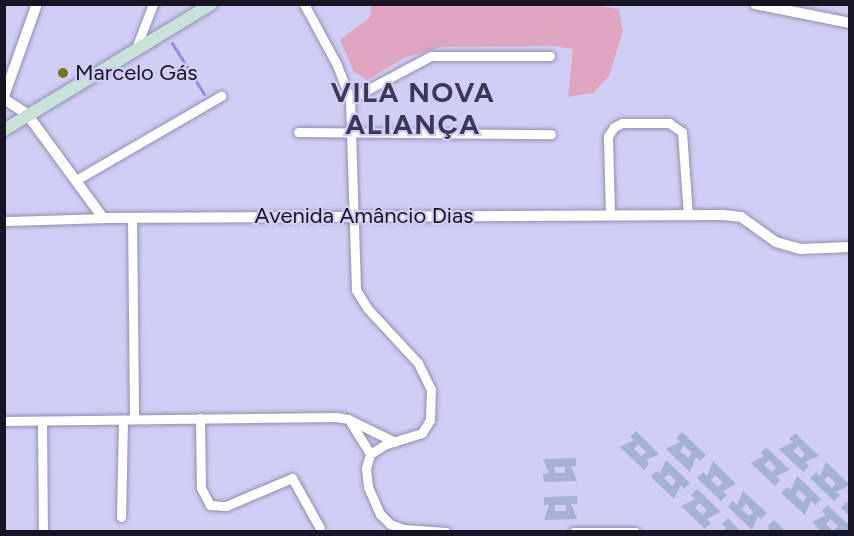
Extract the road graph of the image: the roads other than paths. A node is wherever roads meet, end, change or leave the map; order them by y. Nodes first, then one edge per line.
1 (37, 4) edge
2 (153, 4) edge
3 (211, 4) edge
4 (304, 4) edge
5 (755, 4) edge
6 (849, 23) edge
7 (136, 48) junction
8 (550, 56) dead end
9 (221, 96) dead end
10 (4, 98) edge
11 (350, 99) junction
12 (27, 114) junction
13 (4, 130) edge
14 (298, 132) dead end
15 (351, 133) junction
16 (551, 134) dead end
17 (76, 180) junction
18 (610, 215) junction
19 (688, 215) junction
20 (352, 216) junction
21 (132, 217) junction
22 (103, 218) junction
23 (4, 221) edge
24 (849, 246) edge
25 (200, 418) junction
26 (134, 419) junction
27 (348, 419) junction
28 (123, 420) junction
29 (42, 421) junction
30 (4, 422) edge
31 (395, 442) junction
32 (370, 454) junction
33 (121, 517) dead end
34 (320, 528) dead end
35 (43, 531) edge
36 (446, 531) edge
37 (574, 531) edge
38 (635, 531) edge

1 - 10 street
2 - 7 street
3 - 7 main road
4 - 11 street
5 - 6 street
7 - 12 main road
8 - 11 street
9 - 17 street
10 - 12 street
11 - 15 street
12 - 13 main road
12 - 17 street
14 - 15 street
15 - 16 street
15 - 20 street
17 - 22 street
18 - 19 street, Avenida Amâncio Dias
18 - 19 street
18 - 20 street, Avenida Amâncio Dias
19 - 24 street, Avenida Amâncio Dias
20 - 21 street, Avenida Amâncio Dias
20 - 31 street
21 - 22 street, Avenida Amâncio Dias
21 - 26 street
22 - 23 street, Avenida Amâncio Dias
25 - 26 street
25 - 27 street
25 - 34 street
26 - 28 street
27 - 31 street
27 - 32 street
28 - 29 street
28 - 33 street
29 - 30 street
29 - 35 street
31 - 32 street
32 - 36 street
37 - 38 street

